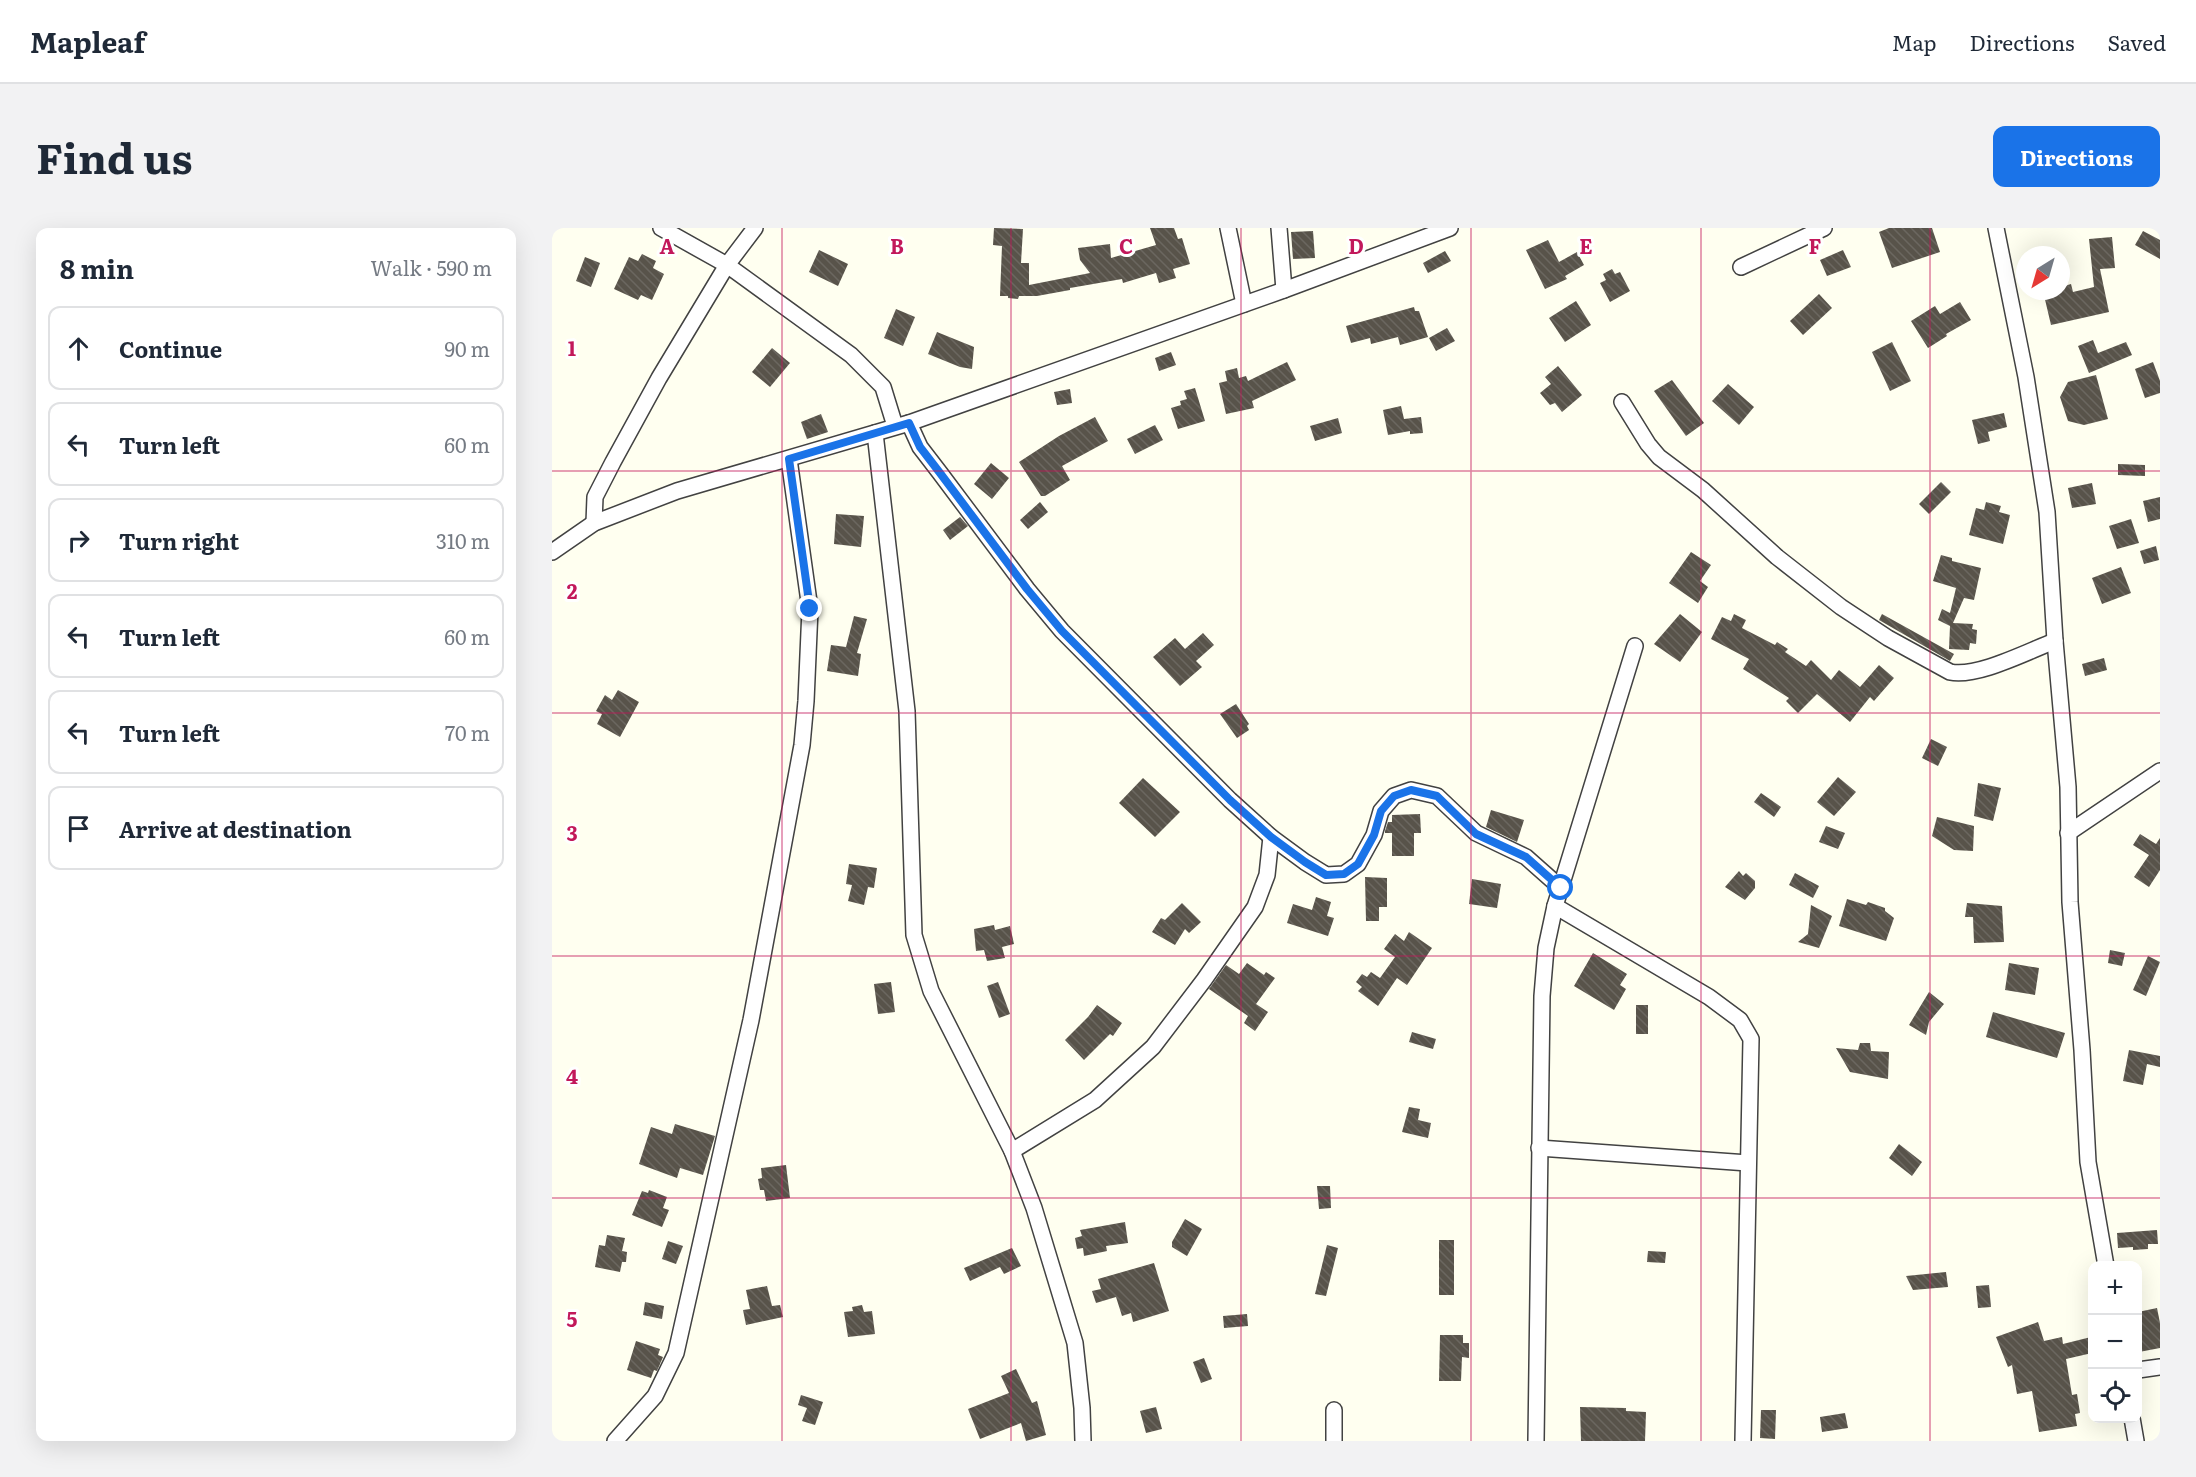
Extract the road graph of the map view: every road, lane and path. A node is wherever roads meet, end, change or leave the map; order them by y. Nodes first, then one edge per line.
1 (661, 228) edge
2 (755, 228) edge
3 (1228, 228) edge
4 (1279, 228) edge
5 (1450, 228) edge
6 (1824, 228) edge
7 (1996, 228) edge
8 (727, 265) junction
9 (1740, 267) dead end
10 (1284, 290) junction
11 (1244, 304) junction
12 (1622, 402) dead end
13 (902, 424) junction
14 (875, 433) junction
15 (789, 459) junction
16 (594, 524) junction
17 (552, 552) edge
18 (2055, 641) junction
19 (1635, 646) dead end
20 (2160, 771) edge
21 (2068, 833) junction
22 (1271, 837) junction
23 (1561, 888) junction
24 (1555, 906) junction
25 (1539, 1148) junction
26 (1012, 1151) junction
27 (1748, 1163) junction
28 (2105, 1261) edge
29 (2160, 1367) edge
30 (2142, 1369) edge
31 (1334, 1410) dead end
32 (2133, 1423) edge
33 (615, 1441) edge
34 (1083, 1441) edge
35 (1334, 1441) edge
36 (1536, 1441) edge
37 (1743, 1441) edge
38 (2136, 1441) edge

1 - 8 street
2 - 8 street
3 - 11 street
4 - 10 street
5 - 10 street
6 - 9 street
7 - 18 street
8 - 13 street
8 - 16 street
10 - 11 street
11 - 13 street
12 - 18 street
13 - 14 street
13 - 22 street
14 - 15 street
14 - 26 street
15 - 16 street
15 - 33 street
16 - 17 street
18 - 21 street
19 - 23 street
20 - 21 street
21 - 28 street
22 - 23 street
22 - 26 street
23 - 24 street
24 - 25 street
24 - 27 street
25 - 27 street
25 - 36 street
26 - 34 street
27 - 37 street
29 - 30 street
31 - 35 street
32 - 38 street

